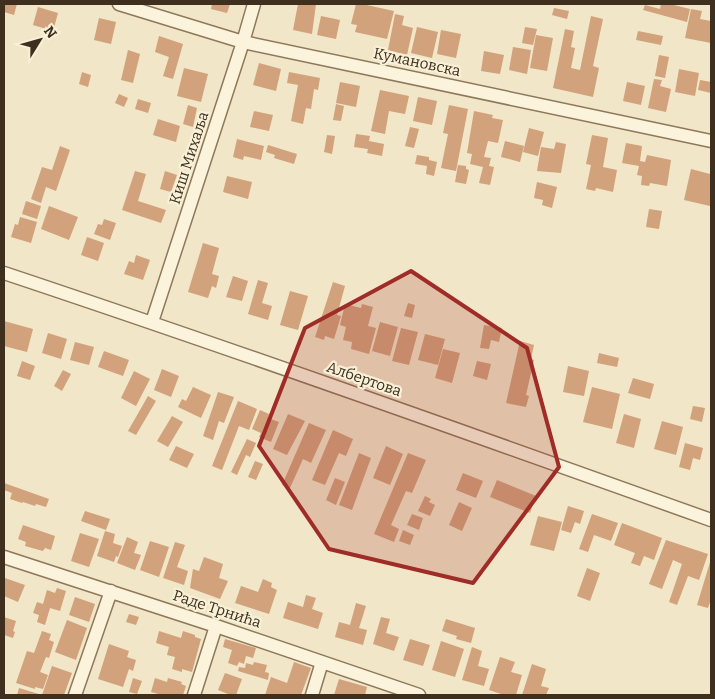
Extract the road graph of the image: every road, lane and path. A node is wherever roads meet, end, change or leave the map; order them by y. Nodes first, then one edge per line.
1 (119, 4) edge
2 (254, 4) edge
3 (244, 42) junction
4 (711, 142) edge
5 (4, 273) edge
6 (152, 322) junction
7 (711, 520) edge
8 (4, 557) edge
9 (110, 591) junction
10 (216, 626) junction
11 (322, 662) junction
12 (75, 695) edge
13 (194, 695) edge
14 (312, 695) edge
15 (419, 695) edge

1 - 3 street, Кумановска
2 - 3 street, Киш Михаља
3 - 4 street, Кумановска
3 - 6 street, Киш Михаља
5 - 6 street, Албертова
6 - 7 street, Албертова
8 - 9 street, Раде Трнића
9 - 10 street, Раде Трнића
9 - 12 street
10 - 11 street, Раде Трнића
10 - 13 street
11 - 14 street
11 - 15 street, Раде Трнића

